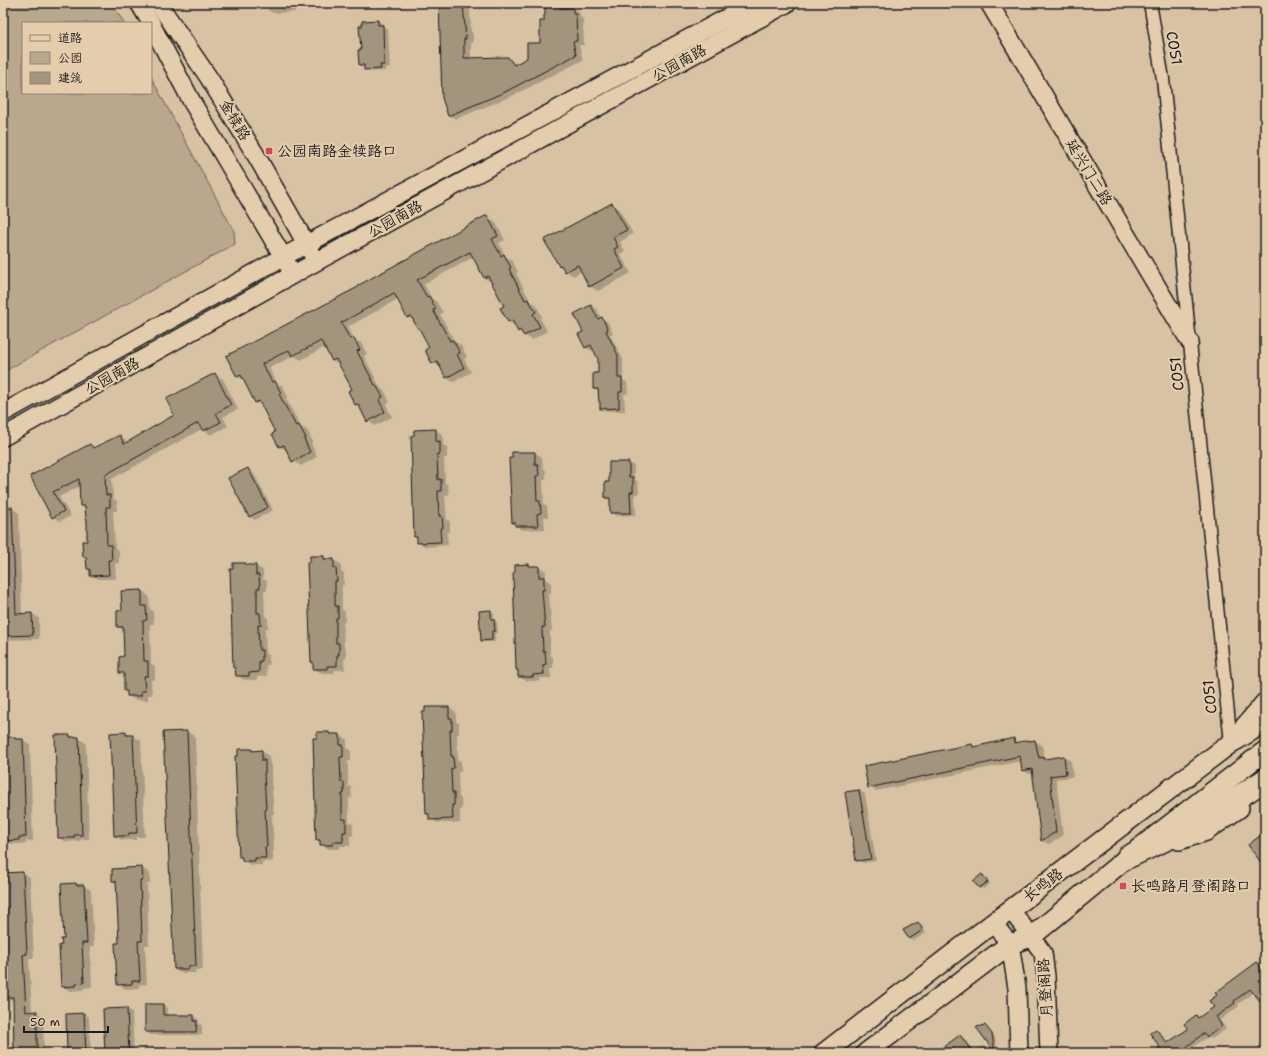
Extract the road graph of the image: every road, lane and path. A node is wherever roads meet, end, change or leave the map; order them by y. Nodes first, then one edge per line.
1 (139, 3) edge
2 (158, 3) edge
3 (754, 3) edge
4 (788, 3) edge
5 (989, 3) edge
6 (1150, 3) edge
7 (150, 22) edge
8 (152, 25) edge
9 (307, 244) junction
10 (283, 257) junction
11 (316, 263) junction
12 (294, 274) junction
13 (1190, 342) junction
14 (3, 413) edge
15 (3, 437) edge
16 (1265, 705) edge
17 (1265, 722) edge
18 (1234, 741) junction
19 (1265, 751) edge
20 (1265, 780) edge
21 (1265, 791) edge
22 (1128, 857) junction
23 (1011, 910) junction
24 (993, 923) junction
25 (1031, 937) junction
26 (1010, 944) junction
27 (824, 1053) edge
28 (866, 1053) edge
29 (1019, 1053) edge
30 (1049, 1053) edge

1 - 7 main road, 金犊路
2 - 9 main road, 金犊路
3 - 9 main road, 公园南路
4 - 11 main road, 公园南路
5 - 13 main road, 延兴门二路
6 - 13 street, C051
8 - 10 main road, 金犊路
9 - 10 main road, 公园南路
9 - 11 main road, 金犊路
10 - 12 main road, 金犊路
10 - 14 main road, 公园南路
11 - 12 main road, 公园南路
12 - 15 main road, 公园南路
13 - 18 street, C051
16 - 18 highway
17 - 18 main road, 长鸣路
18 - 23 main road, 长鸣路
19 - 22 main road
20 - 22 highway
21 - 22 main road
22 - 25 main road
23 - 24 main road, 长鸣路
23 - 25 main road, 月登阁路
24 - 26 main road, 月登阁路
24 - 27 main road, 长鸣路
25 - 26 main road
25 - 30 main road, 月登阁路
26 - 28 main road
26 - 29 main road, 月登阁路

